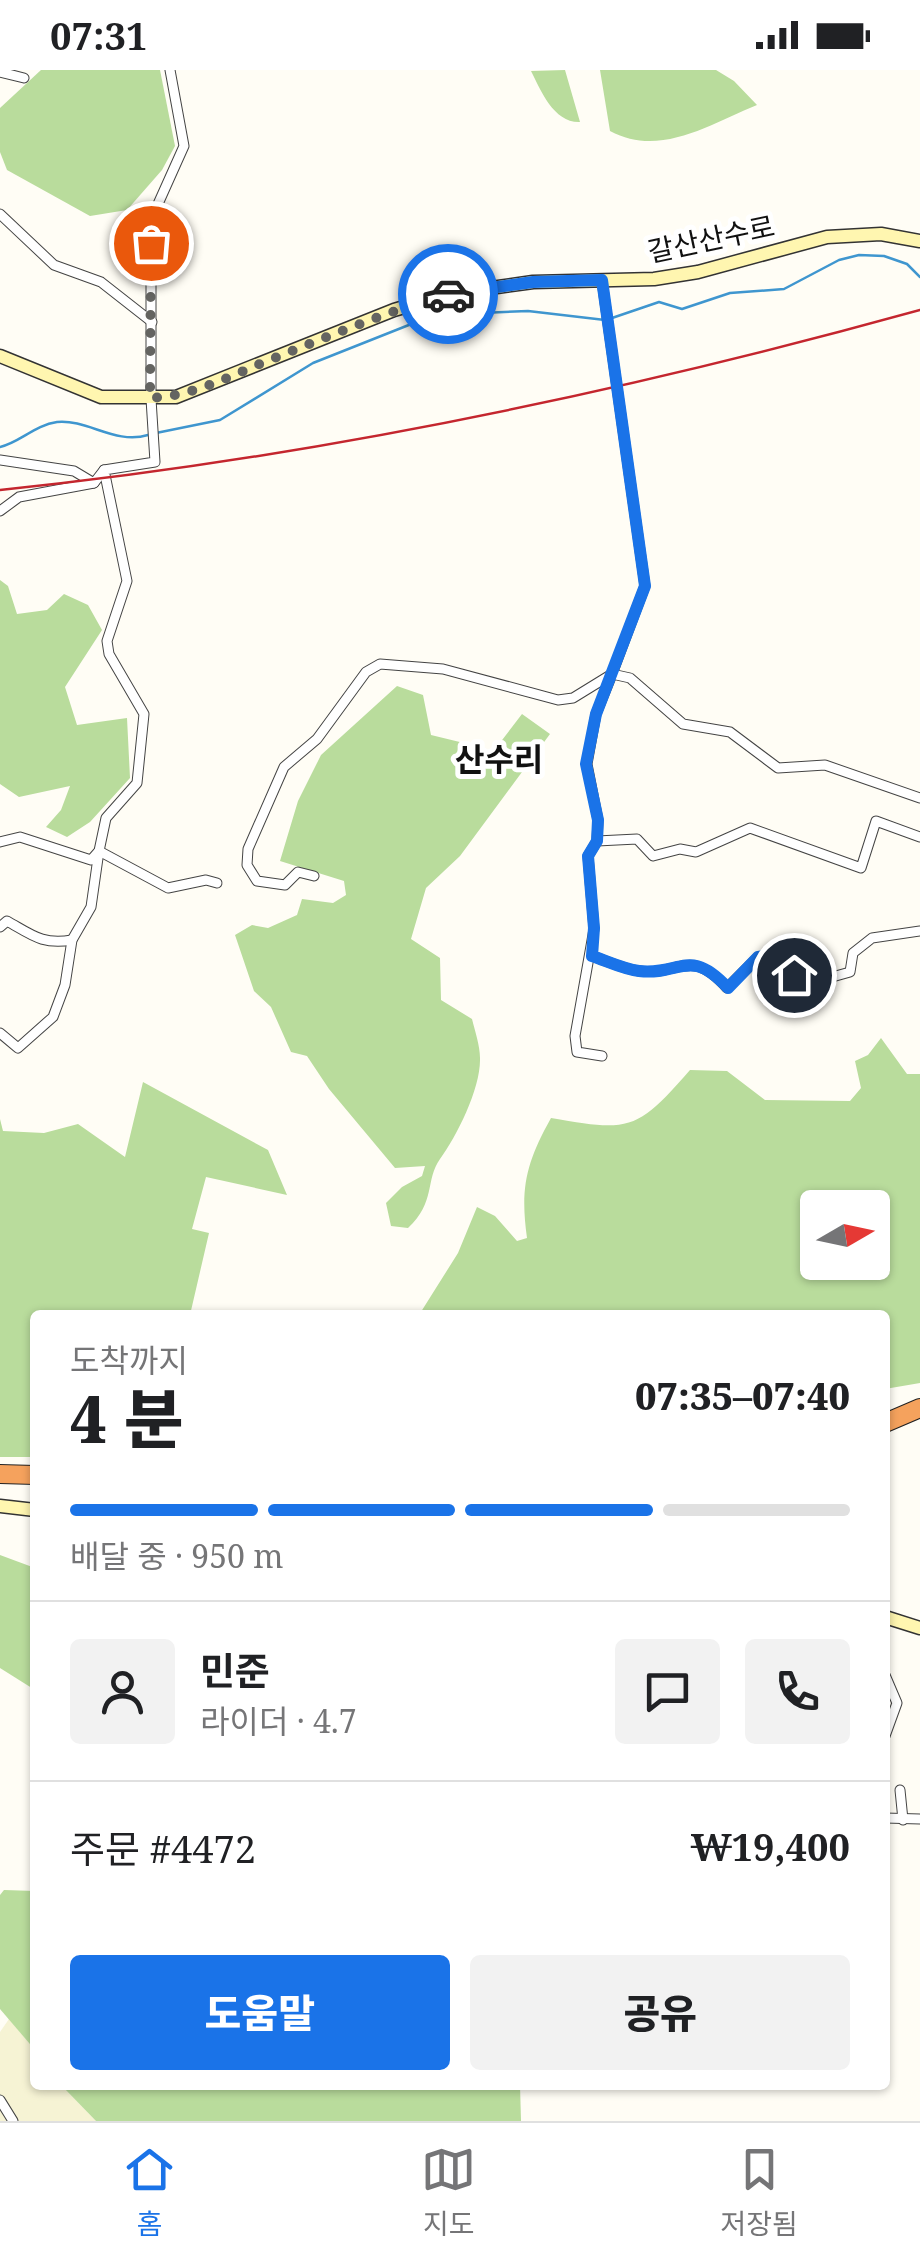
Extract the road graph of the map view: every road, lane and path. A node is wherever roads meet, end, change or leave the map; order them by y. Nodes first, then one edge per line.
1 (170, 70) edge
2 (0, 72) edge
3 (24, 78) dead end
4 (0, 214) edge
5 (920, 241) edge
6 (602, 280) junction
7 (152, 322) junction
8 (0, 356) edge
9 (151, 399) junction
10 (0, 460) edge
11 (104, 470) junction
12 (94, 483) junction
13 (0, 511) edge
14 (612, 674) junction
15 (920, 798) edge
16 (920, 838) edge
17 (597, 841) junction
18 (0, 842) edge
19 (99, 851) junction
20 (314, 876) dead end
21 (217, 883) dead end
22 (0, 911) edge
23 (4, 924) edge
24 (920, 931) edge
25 (72, 940) junction
26 (592, 956) junction
27 (0, 1033) edge
28 (602, 1056) dead end
29 (920, 1408) edge
30 (920, 1418) edge
31 (890, 1421) edge
32 (890, 1430) edge
33 (0, 1474) edge
34 (30, 1476) edge
35 (0, 1484) edge
36 (30, 1484) edge
37 (0, 1506) edge
38 (30, 1509) edge
39 (890, 1619) edge
40 (920, 1628) edge
41 (890, 1686) edge
42 (890, 1722) edge
43 (900, 1790) dead end
44 (890, 1817) edge
45 (903, 1820) junction
46 (920, 1820) edge
47 (0, 2100) edge
48 (13, 2121) edge

1 - 7 street
2 - 3 street
4 - 7 street
5 - 6 main road, 갈산산수로
6 - 9 main road, 갈산산수로
6 - 14 street
7 - 9 street
8 - 9 main road, 갈산산수로
9 - 11 street
10 - 12 street
11 - 12 street
11 - 19 street
12 - 13 street
14 - 15 street
14 - 17 street
14 - 20 street
16 - 17 street
17 - 26 street
18 - 19 street
19 - 21 street
19 - 25 street
22 - 23 street
23 - 25 street
24 - 26 street
25 - 27 street
26 - 28 street
29 - 31 highway
30 - 32 highway
33 - 34 highway
35 - 36 highway
37 - 38 main road
39 - 40 main road
41 - 42 street
43 - 45 street
44 - 45 street
45 - 46 street
47 - 48 street

